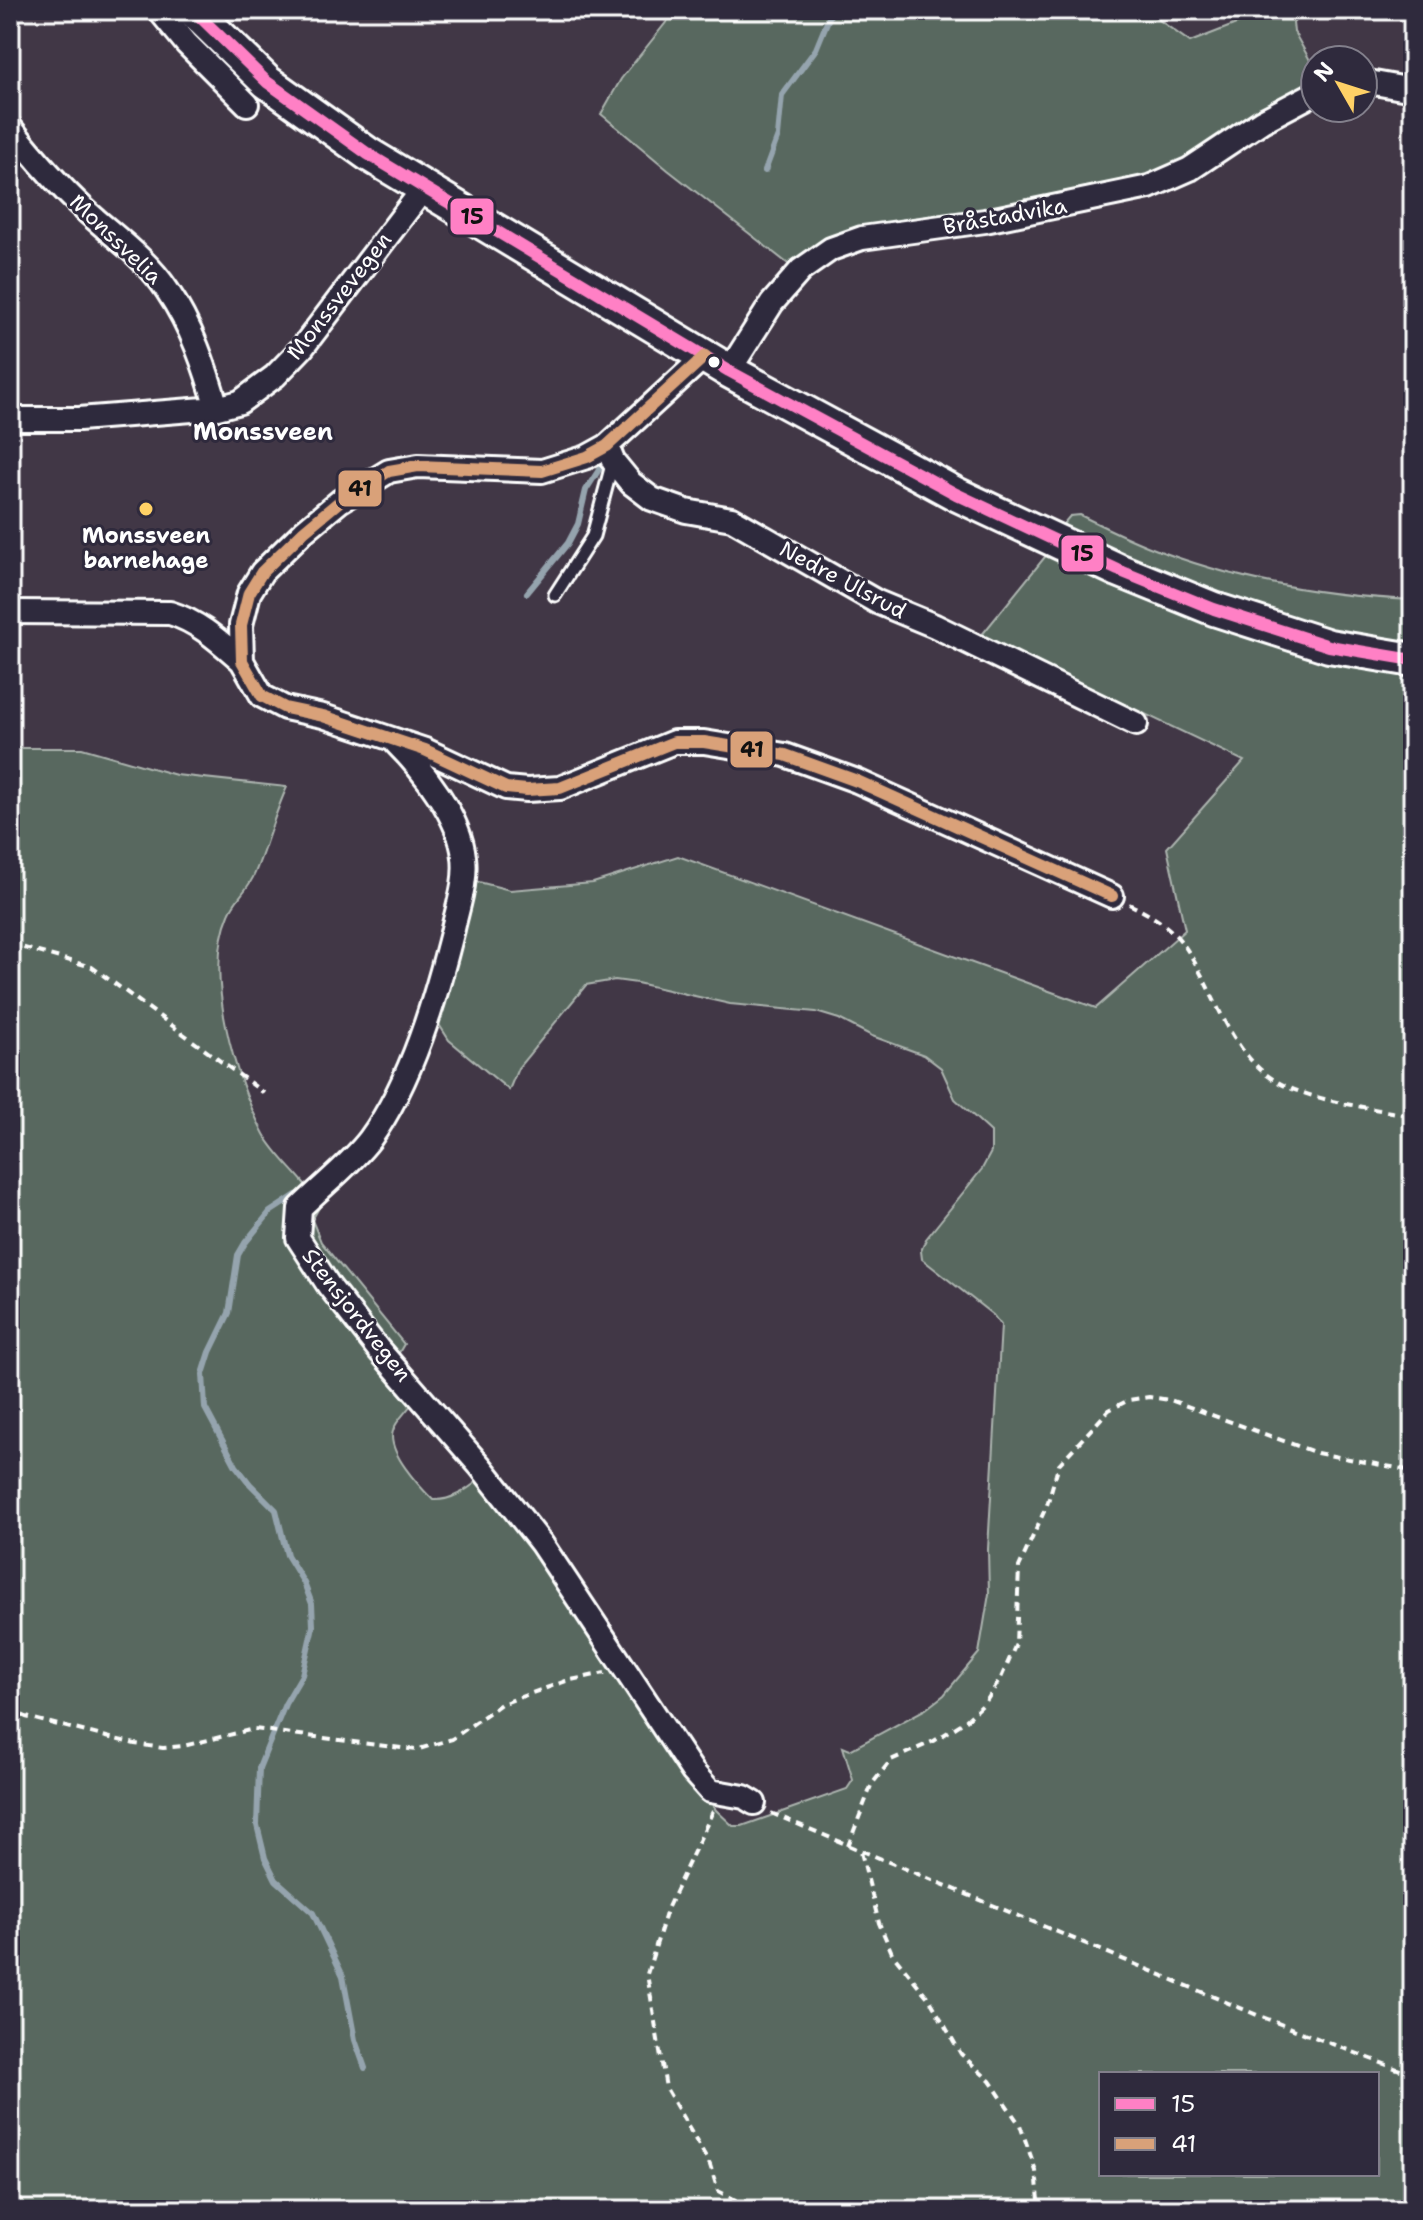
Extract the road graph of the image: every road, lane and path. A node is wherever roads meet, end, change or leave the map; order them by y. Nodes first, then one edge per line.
1 (159, 10) edge
2 (193, 10) edge
3 (1379, 84) edge
4 (1413, 90) edge
5 (1299, 101) edge
6 (247, 104) dead end
7 (10, 127) edge
8 (424, 188) junction
9 (717, 363) junction
10 (217, 408) junction
11 (10, 419) edge
12 (610, 454) junction
13 (555, 595) dead end
14 (10, 612) edge
15 (1413, 660) edge
16 (242, 661) junction
17 (1136, 724) dead end
18 (392, 740) junction
19 (1112, 896) joint
20 (10, 944) edge
21 (264, 1093) dead end
22 (1413, 1116) edge
23 (1413, 1471) edge
24 (626, 1673) junction
25 (10, 1709) edge
26 (721, 1794) junction
27 (754, 1803) joint
28 (848, 1846) junction
29 (861, 1852) junction
30 (1413, 2075) edge
31 (755, 2210) edge
32 (1040, 2210) edge

1 - 6 street
2 - 8 main road
3 - 4 street
5 - 9 street, Bråstadvika
7 - 10 street, Monssvelia
8 - 9 main road
8 - 10 street, Monssvevegen
9 - 12 street, Stensjordvegen
9 - 15 main road
10 - 11 street, Monssvevegen
12 - 13 lane
12 - 16 street, Stensjordvegen
12 - 17 street, Nedre Ulsrud
14 - 16 street
16 - 18 street, Stensjordvegen
18 - 19 street
18 - 24 street, Stensjordvegen
19 - 22 path
20 - 21 path
23 - 28 path
24 - 25 path
24 - 26 street, Stensjordvegen
26 - 27 street, Stensjordvegen
26 - 31 path
27 - 28 path
28 - 29 path
29 - 30 path
29 - 32 path

